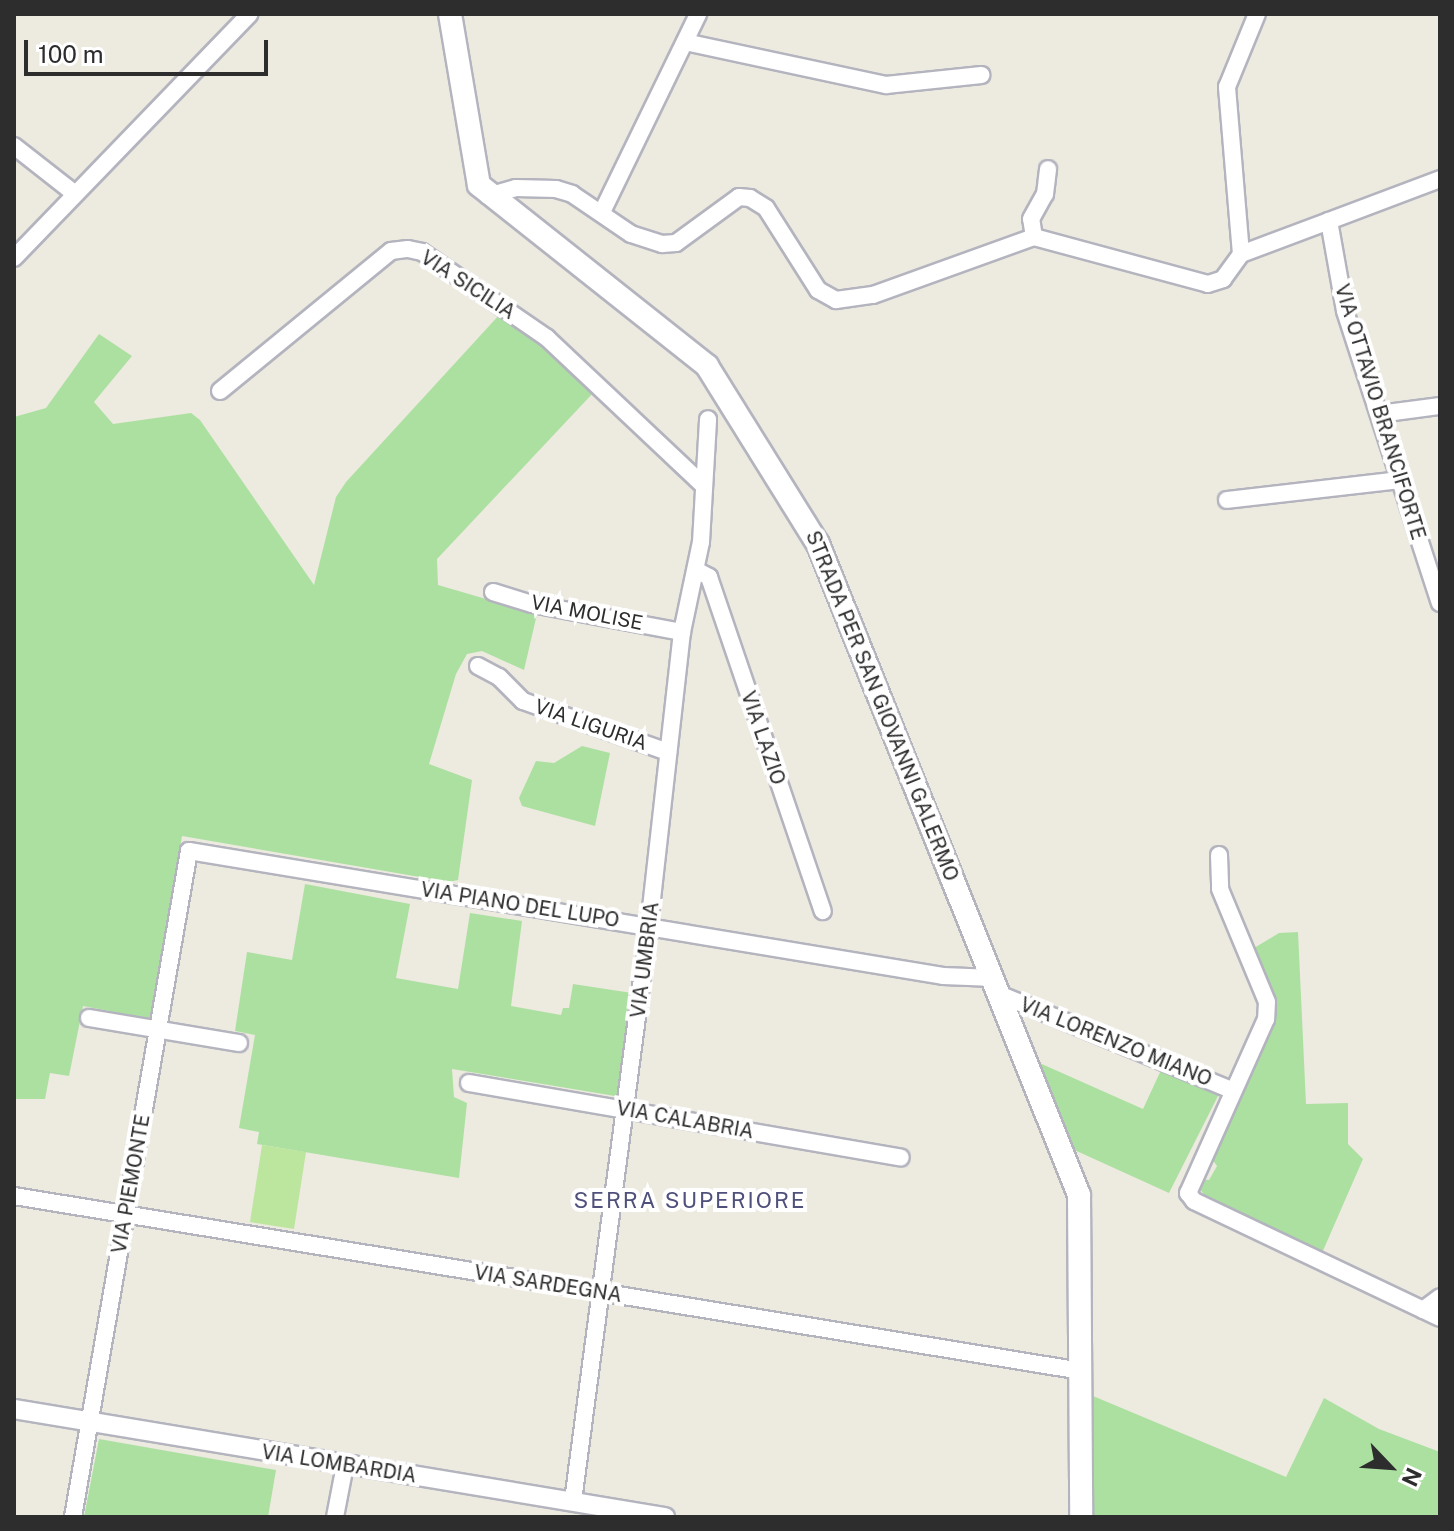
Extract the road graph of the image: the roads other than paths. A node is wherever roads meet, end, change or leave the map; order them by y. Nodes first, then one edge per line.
1 (250, 14) edge
2 (450, 14) edge
3 (698, 14) edge
4 (1257, 14) edge
5 (685, 42) junction
6 (981, 75) dead end
7 (14, 146) edge
8 (1048, 169) dead end
9 (1440, 179) edge
10 (74, 193) junction
11 (488, 196) junction
12 (602, 212) junction
13 (1329, 221) junction
14 (1034, 237) junction
15 (1241, 254) junction
16 (14, 258) edge
17 (220, 391) dead end
18 (1440, 406) edge
19 (1379, 414) junction
20 (708, 419) dead end
21 (1399, 480) junction
22 (702, 484) junction
23 (1227, 500) dead end
24 (696, 570) junction
25 (493, 592) dead end
26 (1440, 603) edge
27 (682, 632) junction
28 (478, 666) dead end
29 (668, 752) junction
30 (189, 851) joint
31 (1219, 855) dead end
32 (823, 911) dead end
33 (649, 926) junction
34 (998, 986) junction
35 (89, 1018) dead end
36 (158, 1030) junction
37 (239, 1043) dead end
38 (469, 1083) dead end
39 (1232, 1090) junction
40 (626, 1110) junction
41 (901, 1158) dead end
42 (14, 1196) edge
43 (126, 1214) junction
44 (602, 1292) junction
45 (1440, 1297) edge
46 (1423, 1310) junction
47 (1440, 1318) edge
48 (1082, 1371) junction
49 (14, 1409) edge
50 (90, 1422) junction
51 (345, 1465) junction
52 (573, 1501) junction
53 (73, 1517) edge
54 (335, 1517) edge
55 (665, 1517) edge
56 (1081, 1517) edge

1 - 10 street
2 - 11 main road, STRADA PER SAN GIOVANNI GALERMO
3 - 5 street
4 - 15 street
5 - 6 street
5 - 12 street
7 - 10 street
8 - 14 street
9 - 13 street
10 - 16 street
11 - 12 street
11 - 34 main road, STRADA PER SAN GIOVANNI GALERMO
12 - 14 street
13 - 15 street
13 - 19 street, VIA OTTAVIO BRANCIFORTE
14 - 15 street
17 - 22 street, VIA SICILIA
18 - 19 street
19 - 21 street, VIA OTTAVIO BRANCIFORTE
20 - 22 street, VIA UMBRIA
21 - 23 street
21 - 26 street, VIA OTTAVIO BRANCIFORTE
22 - 24 street, VIA UMBRIA
24 - 27 street, VIA UMBRIA
24 - 32 street, VIA LAZIO
25 - 27 street, VIA MOLISE
27 - 29 street, VIA UMBRIA
28 - 29 street, VIA LIGURIA
29 - 33 street, VIA UMBRIA
30 - 33 street, VIA PIANO DEL LUPO
30 - 36 street, VIA PIEMONTE
31 - 39 street
33 - 34 street, VIA PIANO DEL LUPO
33 - 40 street, VIA UMBRIA
34 - 39 street, VIA LORENZO MIANO
34 - 48 main road, STRADA PER SAN GIOVANNI GALERMO
35 - 36 street
36 - 37 street
36 - 43 street, VIA PIEMONTE
38 - 40 street, VIA CALABRIA
39 - 46 street
40 - 41 street, VIA CALABRIA
40 - 44 street, VIA UMBRIA
42 - 43 street, VIA SARDEGNA
43 - 44 street, VIA SARDEGNA
43 - 50 street, VIA PIEMONTE
44 - 48 street, VIA SARDEGNA
44 - 52 street, VIA UMBRIA
45 - 46 street
46 - 47 street
48 - 56 main road, STRADA PER SAN GIOVANNI GALERMO
49 - 50 street, VIA LOMBARDIA
50 - 51 street, VIA LOMBARDIA
50 - 53 street, VIA PIEMONTE
51 - 52 street, VIA LOMBARDIA
51 - 54 street
52 - 55 street, VIA LOMBARDIA

